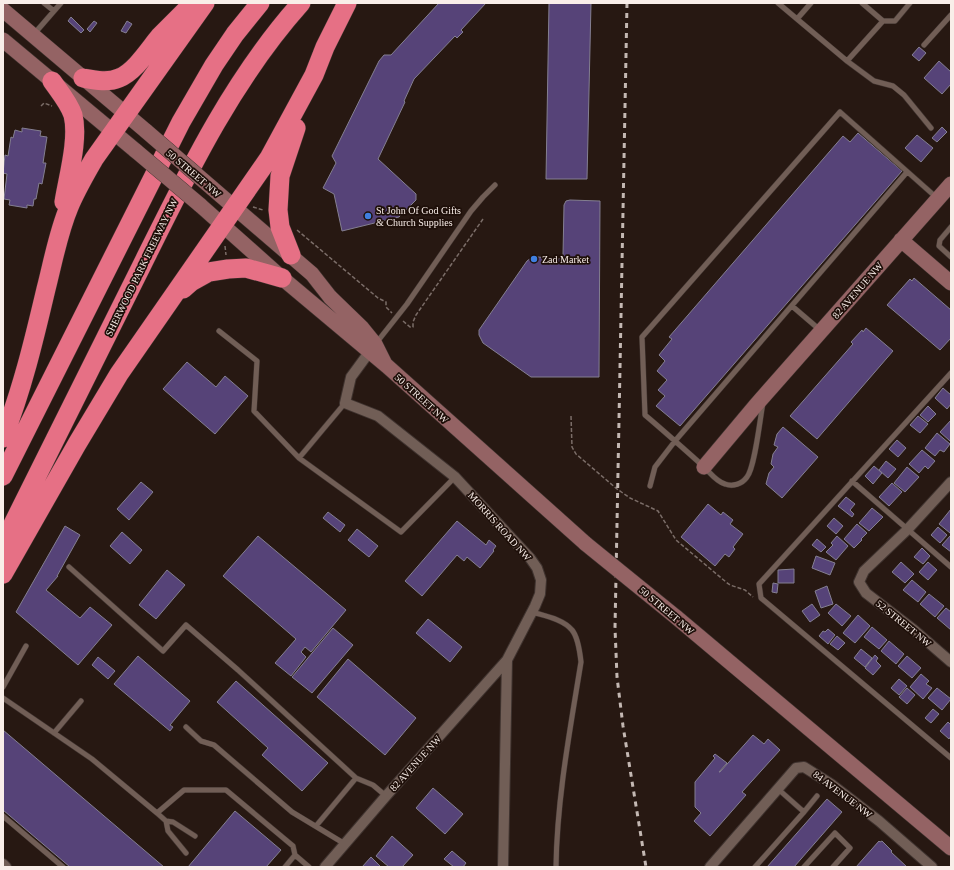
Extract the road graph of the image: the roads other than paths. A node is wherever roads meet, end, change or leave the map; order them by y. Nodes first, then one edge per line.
1 (6, 3) edge
2 (44, 3) edge
3 (61, 3) edge
4 (193, 3) edge
5 (205, 3) edge
6 (260, 3) edge
7 (302, 3) edge
8 (347, 3) edge
9 (778, 3) edge
10 (812, 3) edge
11 (862, 3) edge
12 (910, 3) edge
13 (3, 10) edge
14 (54, 11) junction
15 (951, 14) edge
16 (797, 19) junction
17 (16, 21) junction
18 (883, 21) junction
19 (33, 36) junction
20 (3, 40) edge
21 (924, 45) dead end
22 (847, 61) junction
23 (83, 78) junction
24 (52, 81) junction
25 (303, 96) junction
26 (126, 115) junction
27 (931, 128) dead end
28 (114, 133) junction
29 (907, 172) junction
30 (951, 184) edge
31 (495, 186) dead end
32 (938, 199) junction
33 (242, 206) junction
34 (222, 225) junction
35 (951, 227) edge
36 (58, 238) junction
37 (901, 240) junction
38 (291, 255) junction
39 (951, 257) edge
40 (282, 278) junction
41 (951, 283) edge
42 (170, 301) junction
43 (792, 306) junction
44 (219, 331) dead end
45 (821, 331) junction
46 (372, 348) junction
47 (951, 373) edge
48 (764, 396) junction
49 (345, 402) junction
50 (3, 438) edge
51 (675, 441) junction
52 (300, 458) junction
53 (704, 467) junction
54 (3, 476) edge
55 (455, 477) junction
56 (852, 481) junction
57 (951, 482) edge
58 (650, 486) dead end
59 (908, 530) junction
60 (3, 544) edge
61 (69, 567) dead end
62 (951, 567) edge
63 (3, 574) edge
64 (532, 612) junction
65 (26, 646) dead end
66 (507, 660) junction
67 (951, 662) edge
68 (3, 687) edge
69 (3, 698) edge
70 (81, 701) dead end
71 (186, 728) dead end
72 (54, 733) junction
73 (951, 758) edge
74 (356, 778) junction
75 (778, 789) junction
76 (386, 796) junction
77 (818, 796) dead end
78 (804, 812) junction
79 (157, 813) junction
80 (3, 816) edge
81 (166, 820) junction
82 (316, 826) junction
83 (195, 836) dead end
84 (345, 844) junction
85 (951, 848) edge
86 (186, 853) dead end
87 (295, 855) junction
88 (3, 864) edge
89 (714, 864) edge
90 (6, 867) edge
91 (63, 867) edge
92 (285, 867) edge
93 (309, 867) edge
94 (326, 867) edge
95 (503, 867) edge
96 (556, 867) edge
97 (755, 867) edge
98 (804, 867) edge
99 (833, 867) edge
100 (932, 867) edge

1 - 17 main road
2 - 14 lane
3 - 14 lane
4 - 23 highway
5 - 26 highway
6 - 54 highway
7 - 60 highway, SHERWOOD PARK FREEWAY NW
8 - 25 highway
9 - 16 lane
10 - 16 lane
11 - 18 lane
12 - 18 lane
13 - 17 main road, 50 STREET NW
14 - 19 lane
15 - 21 lane
16 - 22 lane
17 - 19 main road, 50 STREET NW
18 - 22 lane
19 - 23 main road, 50 STREET NW
20 - 24 main road, 50 STREET NW
22 - 27 lane
23 - 26 main road, 50 STREET NW
24 - 28 main road, 50 STREET NW
24 - 36 highway
25 - 33 highway
25 - 38 highway
26 - 28 highway
26 - 33 main road, 50 STREET NW, bridge
28 - 34 main road, 50 STREET NW, bridge
28 - 36 highway
29 - 32 lane
29 - 43 lane
29 - 51 lane
30 - 32 main road, 82 AVENUE NW
31 - 46 lane
32 - 37 main road, 82 AVENUE NW
33 - 34 highway
33 - 38 main road, 50 STREET NW
34 - 40 main road, 50 STREET NW
34 - 42 highway
35 - 39 lane
36 - 50 highway
37 - 41 main road
37 - 45 main road, 82 AVENUE NW
38 - 46 main road, 50 STREET NW
40 - 42 highway
40 - 46 main road, 50 STREET NW
42 - 63 highway
43 - 45 lane
43 - 51 lane
44 - 52 lane
45 - 48 main road, 82 AVENUE NW
46 - 49 street
46 - 85 main road, 50 STREET NW, bridge
47 - 56 lane
48 - 53 main road, 82 AVENUE NW
48 - 53 lane
49 - 52 lane
49 - 55 street, MORRIS ROAD NW
51 - 53 lane
51 - 58 lane
52 - 55 lane
55 - 64 street, MORRIS ROAD NW
56 - 59 lane
56 - 73 lane
57 - 59 street
59 - 62 lane
59 - 67 street, 52 STREET NW
61 - 74 lane
64 - 66 street, MORRIS ROAD NW
64 - 96 lane
65 - 68 lane
66 - 76 street, 82 AVENUE NW
66 - 95 street, MORRIS ROAD NW
69 - 72 lane
70 - 72 lane
71 - 82 lane
72 - 79 lane
74 - 76 lane
74 - 82 lane
75 - 78 lane
75 - 89 street, 84 AVENUE NW
75 - 100 street, 84 AVENUE NW
76 - 84 street, 82 AVENUE NW
77 - 78 lane
78 - 97 lane
79 - 81 lane
79 - 87 lane
80 - 91 lane
81 - 83 lane
81 - 86 lane
82 - 84 lane
84 - 94 street, 82 AVENUE NW
87 - 92 lane
87 - 93 lane
88 - 90 street
98 - 99 lane

